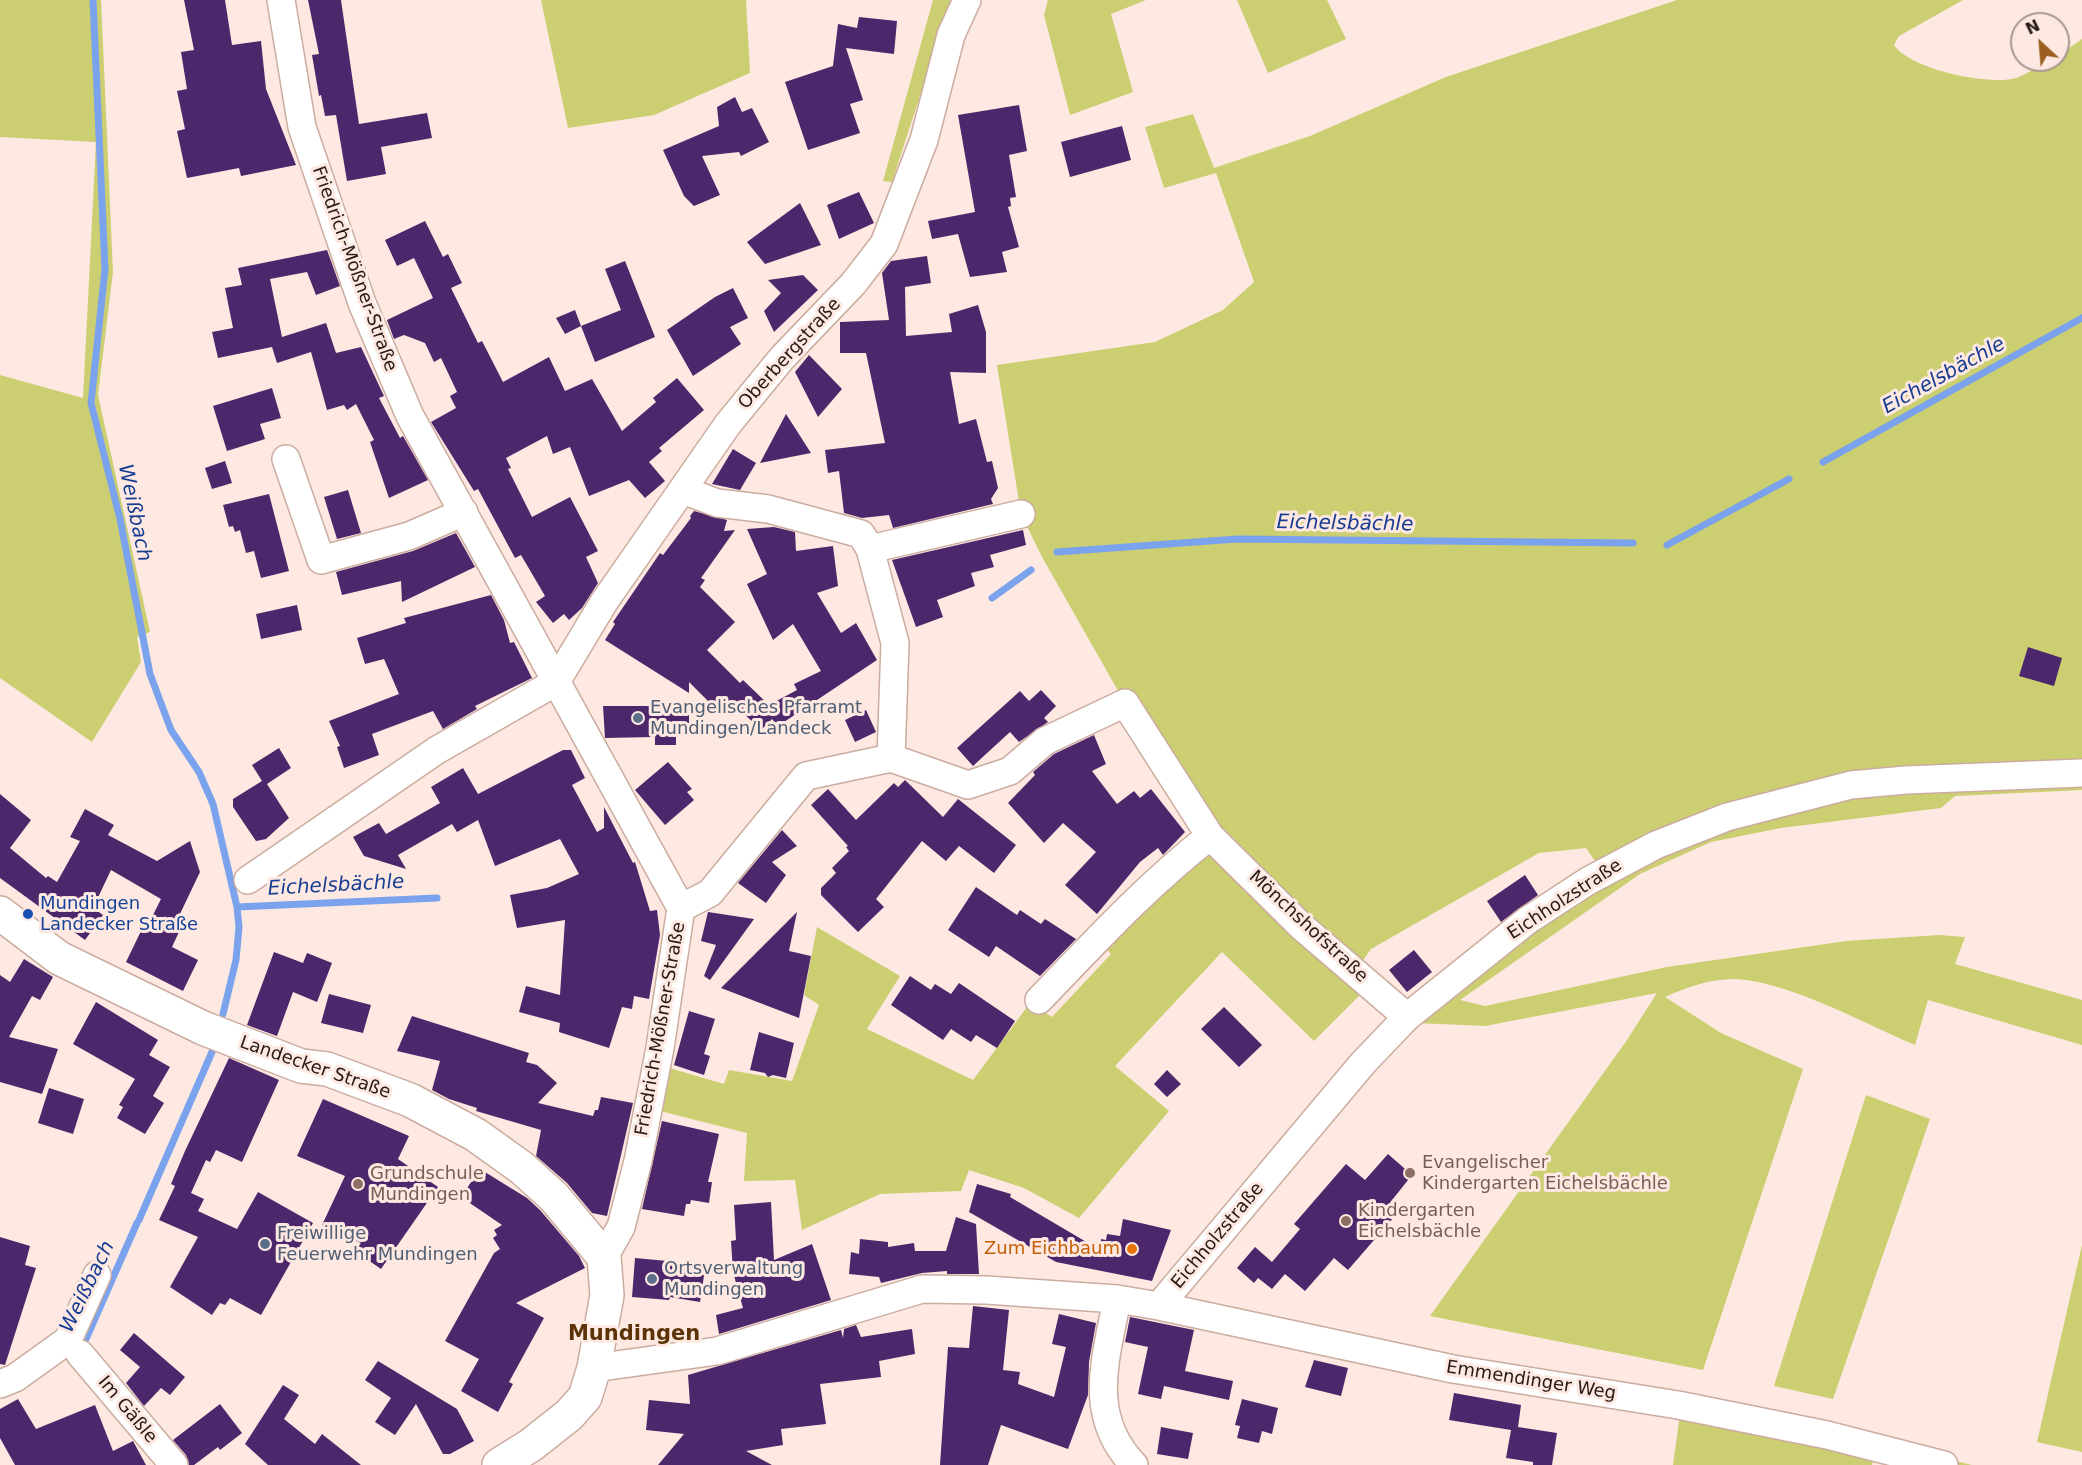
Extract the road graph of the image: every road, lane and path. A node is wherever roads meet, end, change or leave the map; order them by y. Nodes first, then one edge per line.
1 (280, 0) edge
2 (967, 0) edge
3 (286, 459) dead end
4 (683, 489) junction
5 (464, 512) junction
6 (1021, 514) dead end
7 (870, 549) junction
8 (556, 682) junction
9 (891, 758) junction
10 (2082, 773) edge
11 (1210, 836) junction
12 (248, 880) dead end
13 (681, 908) junction
14 (0, 913) edge
15 (1039, 1000) dead end
16 (1407, 1017) junction
17 (604, 1257) junction
18 (96, 1275) dead end
19 (1117, 1299) junction
20 (1159, 1306) junction
21 (81, 1354) dead end
22 (594, 1368) junction
23 (0, 1384) edge
24 (174, 1465) edge
25 (499, 1465) edge
26 (1134, 1465) edge
27 (1944, 1465) edge

1 - 5 street, Friedrich-Mößner-Straße
2 - 4 street, Oberbergstraße
3 - 5 street
4 - 7 street
4 - 8 street, Oberbergstraße
5 - 8 street, Friedrich-Mößner-Straße
6 - 7 street
7 - 9 street
8 - 12 street
8 - 13 street, Friedrich-Mößner-Straße
9 - 11 street, Mönchshofstraße
9 - 13 street
10 - 16 street, Eichholzstraße
11 - 15 street
11 - 16 street, Mönchshofstraße
13 - 17 street, Friedrich-Mößner-Straße
14 - 17 street, Landecker Straße
16 - 20 street, Eichholzstraße
17 - 22 street
18 - 23 street
19 - 20 street, Emmendinger Weg
19 - 22 street
19 - 26 street
20 - 27 street, Emmendinger Weg
21 - 24 street, Im Gäßle
22 - 25 street

